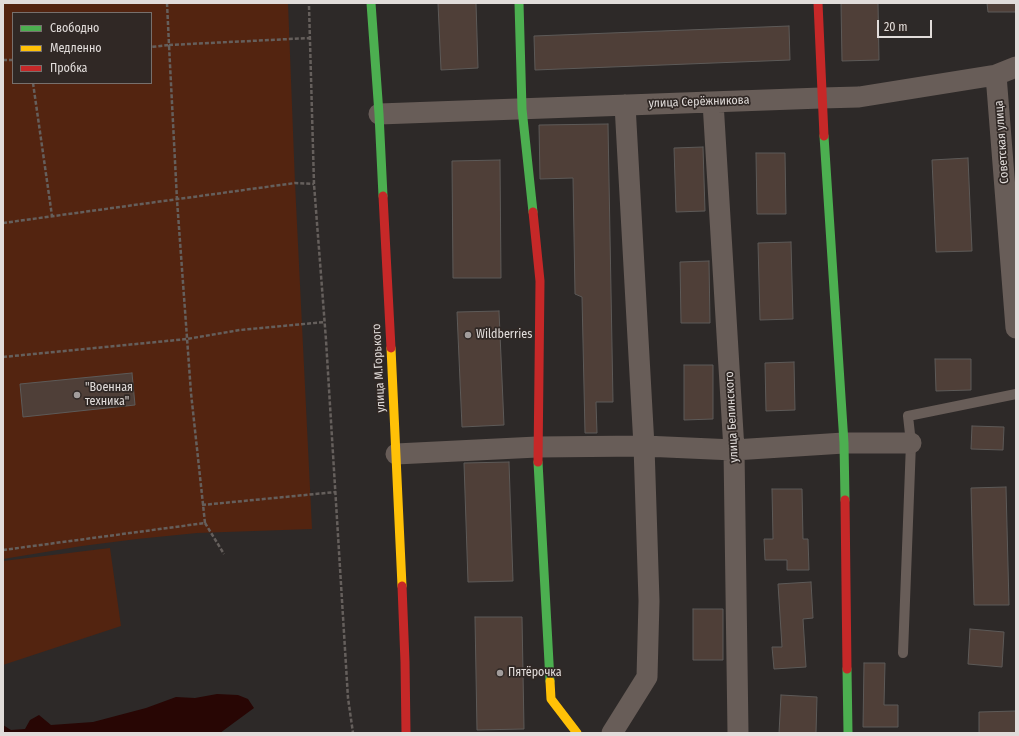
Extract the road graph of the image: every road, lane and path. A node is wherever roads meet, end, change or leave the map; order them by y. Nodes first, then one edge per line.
1 (167, 3) edge
2 (371, 3) edge
3 (519, 3) edge
4 (818, 3) edge
5 (309, 6) dead end
6 (310, 38) junction
7 (169, 45) junction
8 (152, 46) edge
9 (1016, 67) edge
10 (996, 75) junction
11 (34, 84) edge
12 (822, 98) junction
13 (713, 102) junction
14 (625, 104) junction
15 (522, 109) junction
16 (378, 114) junction
17 (314, 184) junction
18 (177, 200) junction
19 (52, 216) junction
20 (3, 223) edge
21 (325, 322) junction
22 (1016, 328) edge
23 (187, 339) junction
24 (3, 357) edge
25 (1016, 394) edge
26 (911, 443) junction
27 (844, 444) junction
28 (644, 446) junction
29 (537, 447) junction
30 (734, 450) junction
31 (396, 454) junction
32 (336, 492) junction
33 (202, 505) junction
34 (205, 523) junction
35 (3, 550) edge
36 (224, 554) dead end
37 (903, 653) dead end
38 (353, 733) edge
39 (406, 733) edge
40 (577, 733) edge
41 (612, 733) edge
42 (738, 733) edge
43 (848, 733) edge

1 - 7 path
2 - 16 street, улица М.Горького
3 - 15 street
4 - 12 street
5 - 6 path
6 - 7 path
6 - 17 path
7 - 8 path
7 - 18 path
9 - 10 street, улица Серёжникова
10 - 12 street, улица Серёжникова
10 - 22 street, Советская улица
11 - 19 path
12 - 13 street, улица Серёжникова
12 - 27 street
13 - 14 street, улица Серёжникова
13 - 30 street, улица Белинского
14 - 15 street, улица Серёжникова
14 - 28 street
15 - 16 street, улица Серёжникова
15 - 29 street
16 - 31 street, улица М.Горького
17 - 18 path
17 - 21 path
18 - 19 path
18 - 23 path
19 - 20 path
21 - 23 path
21 - 32 path
23 - 24 path
23 - 33 path
25 - 26 lane
26 - 27 street
26 - 37 lane
27 - 30 street
27 - 43 street
28 - 29 street
28 - 30 street
28 - 41 street
29 - 31 street
29 - 40 street
30 - 42 street, улица Белинского
31 - 39 street, улица М.Горького
32 - 33 path
32 - 38 path
33 - 34 path
34 - 35 path
34 - 36 path

